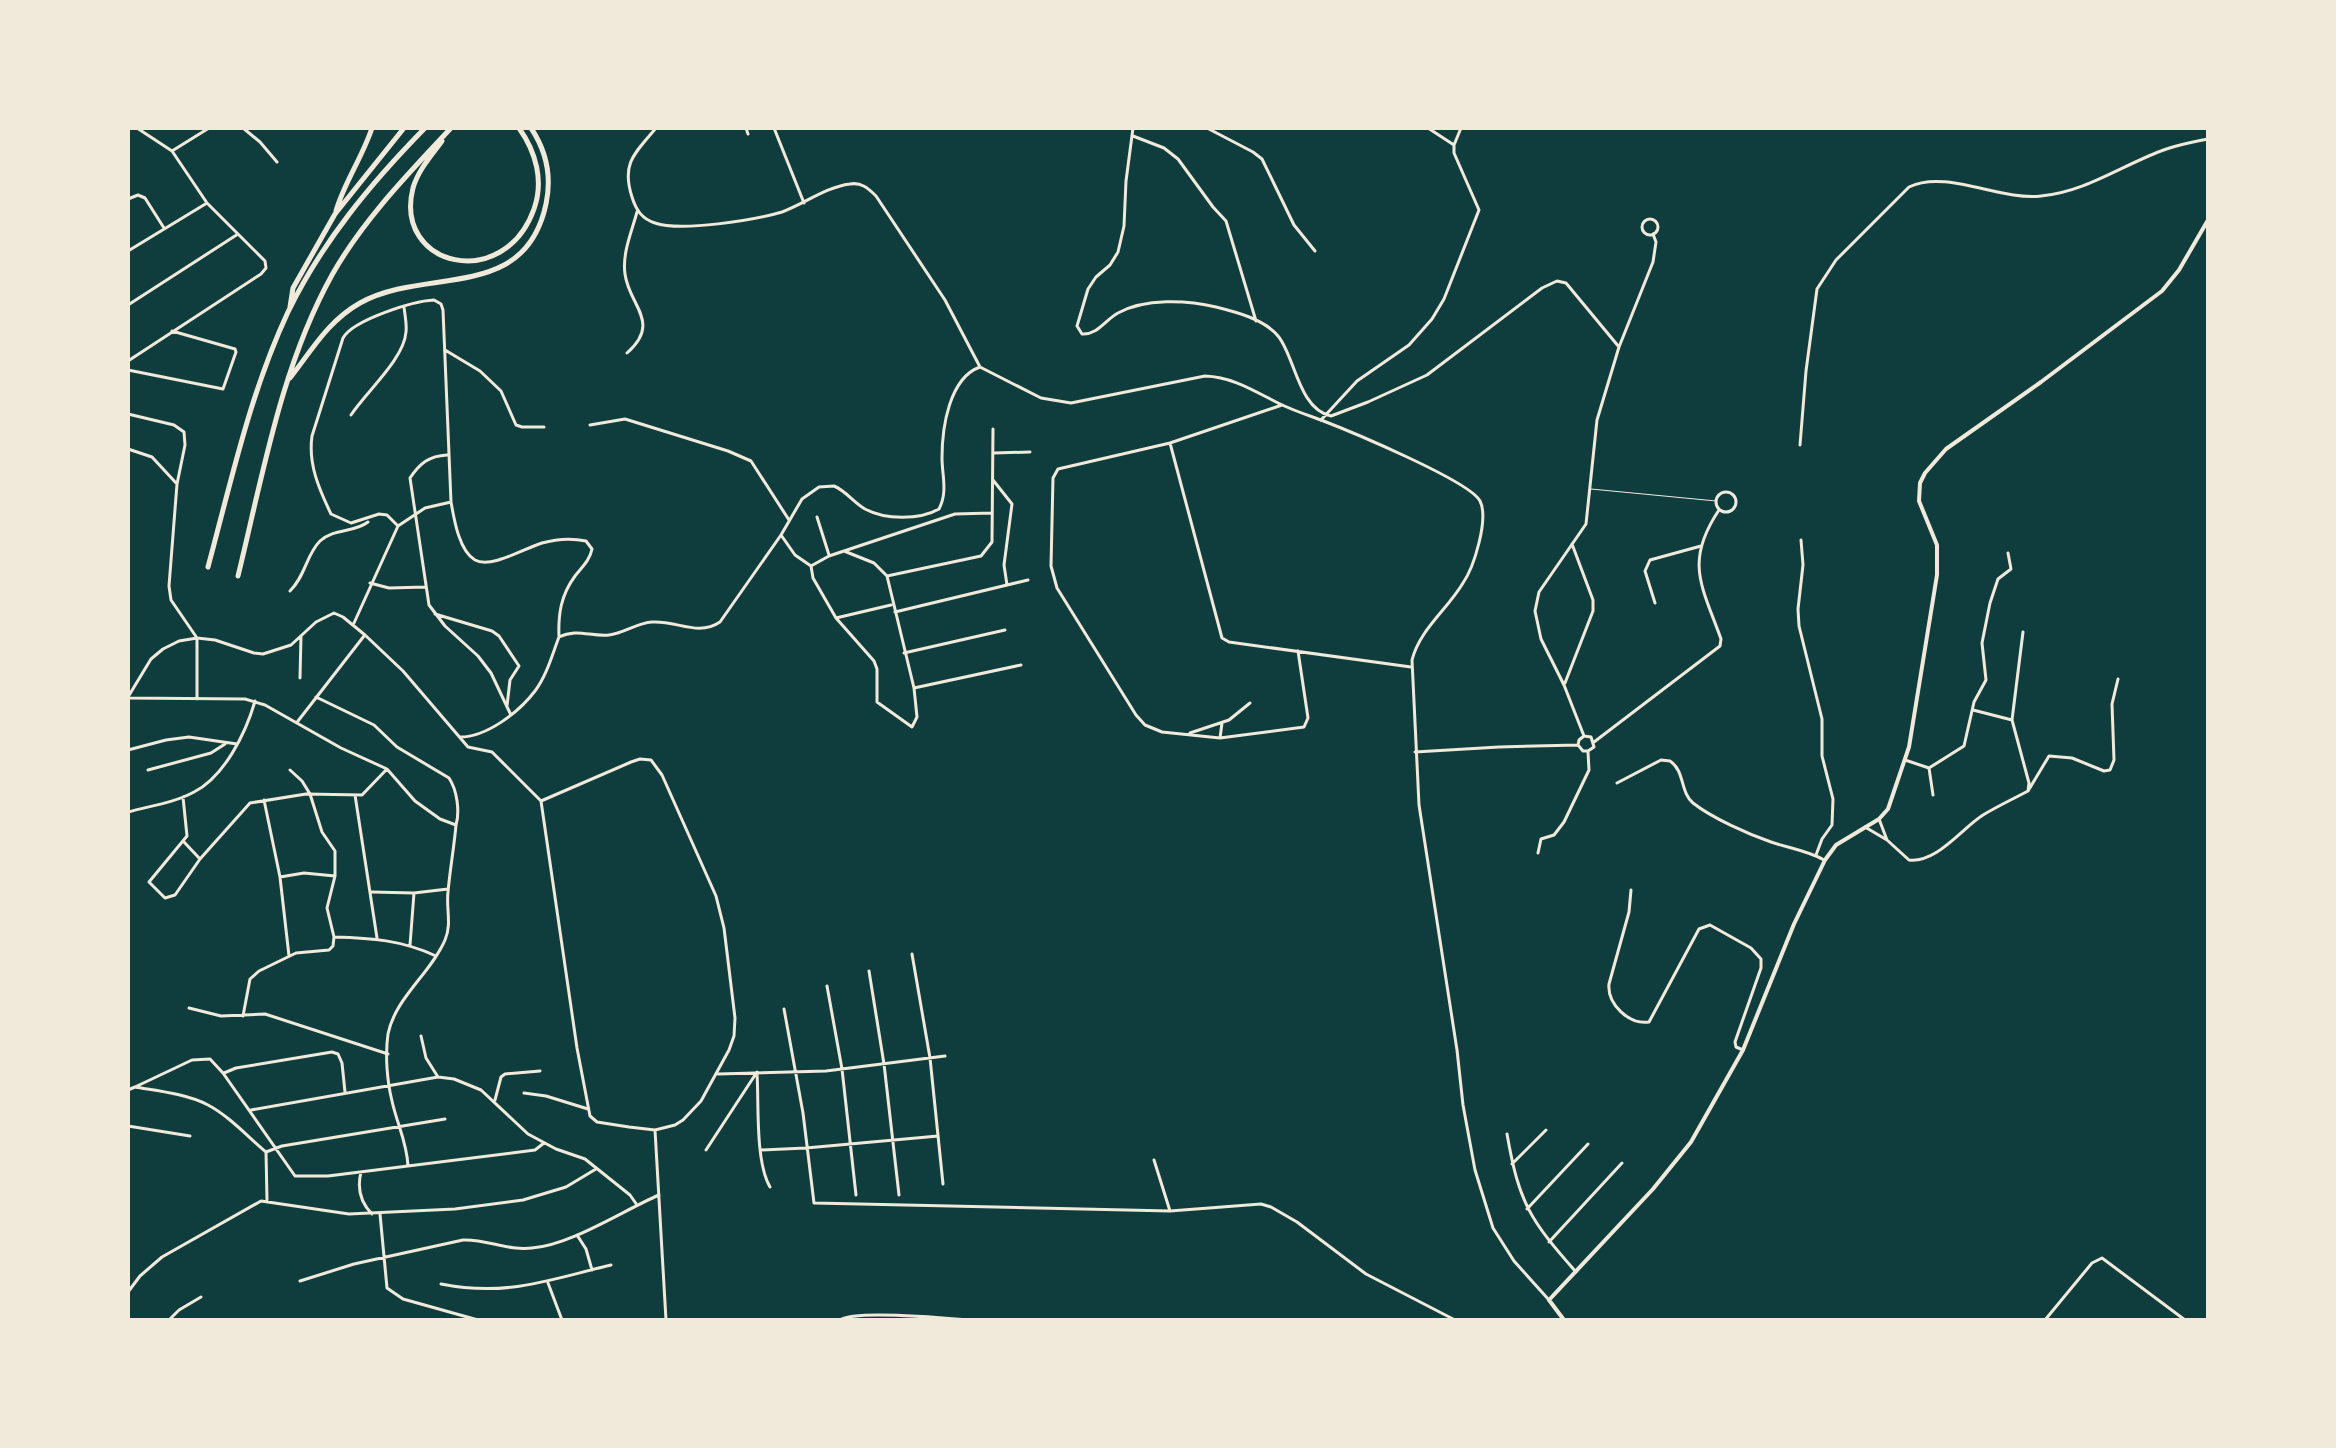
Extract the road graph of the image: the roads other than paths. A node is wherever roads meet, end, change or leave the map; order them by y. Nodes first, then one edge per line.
1 (137, 128) edge
2 (209, 128) edge
3 (243, 128) edge
4 (372, 128) edge
5 (404, 128) edge
6 (425, 128) edge
7 (451, 128) edge
8 (519, 128) edge
9 (531, 128) edge
10 (656, 128) edge
11 (746, 128) edge
12 (774, 128) edge
13 (1133, 128) edge
14 (1207, 128) edge
15 (1428, 128) edge
16 (1461, 128) edge
17 (748, 134) dead end
18 (1133, 136) junction
19 (2208, 139) edge
20 (1454, 145) junction
21 (172, 151) junction
22 (277, 162) dead end
23 (128, 199) edge
24 (207, 203) junction
25 (804, 203) junction
26 (637, 212) junction
27 (335, 214) junction
28 (2208, 220) edge
29 (164, 228) junction
30 (238, 234) junction
31 (1653, 234) junction
32 (128, 251) edge
33 (1315, 251) dead end
34 (128, 305) edge
35 (404, 307) junction
36 (290, 309) junction
37 (1256, 321) junction
38 (172, 331) junction
39 (1619, 347) junction
40 (445, 350) junction
41 (627, 353) dead end
42 (128, 361) edge
43 (980, 367) junction
44 (128, 370) edge
45 (287, 382) junction
46 (1282, 405) junction
47 (128, 414) edge
48 (351, 415) dead end
49 (1325, 415) junction
50 (1321, 420) junction
51 (590, 425) dead end
52 (544, 427) dead end
53 (993, 429) dead end
54 (1170, 443) junction
55 (1800, 445) dead end
56 (128, 449) edge
57 (1030, 452) dead end
58 (993, 453) junction
59 (447, 455) junction
60 (993, 479) junction
61 (177, 484) junction
62 (1590, 489) junction
63 (1716, 501) junction
64 (451, 502) junction
65 (1719, 510) junction
66 (992, 513) junction
67 (415, 514) junction
68 (817, 517) dead end
69 (370, 519) junction
70 (789, 520) junction
71 (398, 526) junction
72 (781, 535) junction
73 (1801, 540) dead end
74 (1572, 544) junction
75 (1701, 546) junction
76 (844, 551) junction
77 (2008, 553) dead end
78 (829, 556) junction
79 (811, 566) junction
80 (208, 567) dead end
81 (238, 576) dead end
82 (887, 576) junction
83 (1028, 580) dead end
84 (370, 583) junction
85 (1007, 585) junction
86 (426, 587) junction
87 (290, 591) dead end
88 (1655, 603) dead end
89 (892, 604) junction
90 (894, 612) junction
91 (435, 614) junction
92 (836, 618) junction
93 (353, 624) junction
94 (1005, 630) dead end
95 (2023, 632) dead end
96 (365, 635) junction
97 (301, 636) junction
98 (559, 637) junction
99 (197, 638) junction
100 (1298, 651) junction
101 (904, 653) junction
102 (1021, 665) dead end
103 (1411, 667) junction
104 (300, 678) dead end
105 (2118, 679) dead end
106 (1564, 685) junction
107 (914, 688) junction
108 (316, 697) junction
109 (128, 698) edge
110 (197, 699) junction
111 (255, 701) junction
112 (1250, 703) dead end
113 (507, 707) junction
114 (1972, 709) junction
115 (510, 714) junction
116 (2012, 720) junction
117 (298, 721) junction
118 (1222, 723) junction
119 (1186, 734) junction
120 (1584, 736) junction
121 (460, 737) junction
122 (1220, 738) junction
123 (1594, 742) junction
124 (225, 744) junction
125 (237, 744) junction
126 (1578, 745) junction
127 (128, 750) edge
128 (1588, 751) junction
129 (1415, 752) junction
130 (1905, 760) junction
131 (1929, 768) junction
132 (387, 769) junction
133 (148, 770) dead end
134 (290, 770) dead end
135 (1617, 783) dead end
136 (2028, 791) junction
137 (310, 794) junction
138 (355, 795) junction
139 (1933, 795) dead end
140 (183, 797) junction
141 (264, 800) junction
142 (541, 801) junction
143 (128, 812) edge
144 (1879, 819) junction
145 (456, 825) junction
146 (1865, 827) junction
147 (1887, 840) junction
148 (184, 842) junction
149 (1538, 853) dead end
150 (1816, 855) junction
151 (200, 859) junction
152 (1825, 860) junction
153 (335, 876) junction
154 (280, 877) junction
155 (448, 889) junction
156 (1631, 890) dead end
157 (372, 892) junction
158 (414, 893) junction
159 (334, 937) junction
160 (377, 938) junction
161 (410, 945) junction
162 (912, 954) dead end
163 (289, 956) junction
164 (437, 957) junction
165 (869, 971) dead end
166 (827, 986) dead end
167 (189, 1008) dead end
168 (784, 1009) dead end
169 (243, 1016) junction
170 (421, 1036) dead end
171 (1743, 1050) junction
172 (388, 1054) junction
173 (945, 1056) dead end
174 (930, 1058) junction
175 (884, 1064) junction
176 (842, 1069) junction
177 (540, 1071) dead end
178 (757, 1072) junction
179 (795, 1072) junction
180 (223, 1073) junction
181 (717, 1074) junction
182 (438, 1077) junction
183 (388, 1085) junction
184 (135, 1087) junction
185 (128, 1090) edge
186 (345, 1092) junction
187 (524, 1093) dead end
188 (494, 1100) junction
189 (588, 1109) junction
190 (250, 1110) junction
191 (445, 1119) dead end
192 (400, 1125) junction
193 (128, 1126) edge
194 (655, 1130) junction
195 (1546, 1130) dead end
196 (1507, 1134) dead end
197 (190, 1136) dead end
198 (938, 1136) junction
199 (893, 1140) junction
200 (544, 1143) junction
201 (850, 1144) junction
202 (1588, 1144) dead end
203 (806, 1148) junction
204 (275, 1149) junction
205 (706, 1150) dead end
206 (761, 1150) junction
207 (266, 1152) junction
208 (1154, 1160) dead end
209 (1622, 1163) dead end
210 (1512, 1164) junction
211 (408, 1166) junction
212 (596, 1169) junction
213 (361, 1172) junction
214 (943, 1184) dead end
215 (770, 1187) dead end
216 (659, 1195) junction
217 (856, 1195) dead end
218 (899, 1195) dead end
219 (267, 1200) junction
220 (637, 1205) junction
221 (1527, 1209) junction
222 (1170, 1211) junction
223 (372, 1214) junction
224 (380, 1214) junction
225 (577, 1235) junction
226 (1549, 1242) junction
227 (383, 1258) junction
228 (611, 1265) dead end
229 (592, 1270) junction
230 (1576, 1272) junction
231 (300, 1281) dead end
232 (548, 1283) junction
233 (441, 1284) dead end
234 (128, 1292) edge
235 (201, 1297) dead end
236 (1549, 1300) junction
237 (450, 1313) junction
238 (868, 1318) edge
239 (169, 1320) edge
240 (448, 1320) edge
241 (478, 1320) edge
242 (562, 1320) edge
243 (666, 1320) edge
244 (840, 1320) edge
245 (967, 1320) edge
246 (1455, 1320) edge
247 (1564, 1320) edge
248 (2045, 1320) edge
249 (2185, 1320) edge

1 - 21 street
2 - 21 street
3 - 22 street
4 - 27 highway
5 - 27 highway
6 - 36 highway
7 - 8 highway
7 - 45 highway
9 - 45 highway
10 - 26 street
11 - 17 street
12 - 25 street
13 - 18 street
14 - 33 street
15 - 20 street
16 - 20 street
18 - 37 street
18 - 37 street
19 - 55 street
20 - 49 street
21 - 24 street
23 - 29 street
24 - 29 street
24 - 30 street
25 - 26 street
25 - 43 street
26 - 41 street
27 - 36 highway
28 - 130 main road
29 - 32 street
30 - 34 street
30 - 38 street
31 - 31 street
31 - 39 street
35 - 40 street
35 - 48 street
35 - 69 street
36 - 80 highway
37 - 49 street
38 - 42 street
38 - 44 street
39 - 49 street
39 - 62 street
40 - 52 street
40 - 59 street
43 - 46 street
43 - 70 street
45 - 81 highway
46 - 50 street
46 - 54 street
47 - 61 street
49 - 50 street
50 - 103 street
51 - 70 street
53 - 58 street
54 - 100 street
54 - 119 street
56 - 61 street
57 - 58 street
58 - 60 street
59 - 64 street
59 - 67 street
60 - 66 street
60 - 85 street
61 - 99 street
62 - 63 lane
62 - 74 street
63 - 65 street
63 - 65 street
64 - 67 street
64 - 98 street
65 - 75 street
66 - 76 street
66 - 82 street
67 - 71 street
67 - 86 street
68 - 78 street
69 - 71 street
69 - 87 street
70 - 72 street
71 - 84 street
72 - 79 street
72 - 98 street
73 - 150 street
74 - 106 street
74 - 106 street
75 - 88 street
75 - 123 street
76 - 78 street
76 - 82 street
77 - 114 street
78 - 79 street
79 - 92 street
82 - 89 street
83 - 85 street
84 - 86 street
84 - 93 street
85 - 90 street
86 - 91 street
89 - 90 street
89 - 92 street
90 - 101 street
91 - 113 street
91 - 113 street
92 - 107 street
93 - 96 street
93 - 97 street
94 - 101 street
95 - 116 street
96 - 108 street
96 - 121 street
97 - 99 street
97 - 104 street
98 - 115 street
99 - 109 street
99 - 110 street
100 - 103 street
100 - 122 street
101 - 107 street
102 - 107 street
103 - 129 street
105 - 136 street
106 - 120 street
108 - 117 street
108 - 145 street
109 - 110 street
110 - 111 street
111 - 117 street
111 - 125 street
112 - 118 street
113 - 115 street
114 - 116 street
114 - 131 street
115 - 121 street
116 - 136 street
117 - 132 street
118 - 119 street
118 - 122 street
119 - 122 street
120 - 123 street
120 - 126 street
121 - 142 street
123 - 128 street
124 - 125 street
124 - 127 street
124 - 133 street
125 - 140 street
126 - 128 street
126 - 129 street
128 - 149 street
129 - 236 street
130 - 131 street
130 - 144 main road
131 - 139 street
132 - 138 street
132 - 145 street
134 - 137 street
135 - 150 street
136 - 147 street
137 - 138 street
137 - 141 street
137 - 153 street
138 - 157 street
140 - 143 street
140 - 148 street
141 - 151 street
141 - 154 street
142 - 181 street
142 - 189 street
144 - 146 main road
144 - 147 street
145 - 155 street
146 - 147 street
146 - 152 main road
148 - 151 street
148 - 151 street
150 - 152 street
152 - 171 main road
153 - 154 street
153 - 159 street
154 - 163 street
155 - 158 street
155 - 164 street
156 - 171 street
157 - 158 street
157 - 160 street
158 - 161 street
159 - 160 street
159 - 163 street
160 - 161 street
161 - 164 street
162 - 174 street
163 - 169 street
164 - 172 street
165 - 175 street
166 - 176 street
167 - 169 street
168 - 179 street
169 - 172 street
170 - 182 street
171 - 230 main road
172 - 183 street
173 - 174 street
174 - 175 street
174 - 198 street
175 - 176 street
175 - 199 street
176 - 179 street
176 - 201 street
177 - 188 street
178 - 179 street
178 - 181 street
178 - 205 street
178 - 206 street
179 - 203 street
180 - 184 street
180 - 186 street
180 - 190 street
181 - 194 street
182 - 183 street
182 - 188 street
183 - 186 street
183 - 192 street
184 - 185 street
184 - 207 street
186 - 190 street
187 - 189 street
188 - 200 street
189 - 194 street
190 - 204 street
191 - 192 street
192 - 204 street
192 - 211 street
193 - 197 street
194 - 216 street
195 - 210 street
196 - 210 street
198 - 199 street
198 - 214 street
199 - 201 street
199 - 218 street
200 - 211 street
200 - 212 street
201 - 203 street
201 - 217 street
202 - 221 street
203 - 206 street
203 - 222 street
204 - 207 street
204 - 213 street
206 - 215 street
207 - 219 street
208 - 222 street
209 - 226 street
210 - 221 street
211 - 213 street
212 - 220 street
212 - 224 street
213 - 223 street
216 - 220 street
216 - 243 street
219 - 223 street
219 - 234 street
220 - 225 street
221 - 226 street
222 - 246 street
223 - 224 street
224 - 227 street
225 - 227 street
225 - 229 street
226 - 230 street
227 - 231 street
227 - 237 street
228 - 229 street
229 - 232 street
230 - 236 main road
232 - 233 street
232 - 242 street
235 - 239 street
236 - 247 main road
237 - 240 street
237 - 241 street
238 - 244 street
238 - 245 street
248 - 249 street

